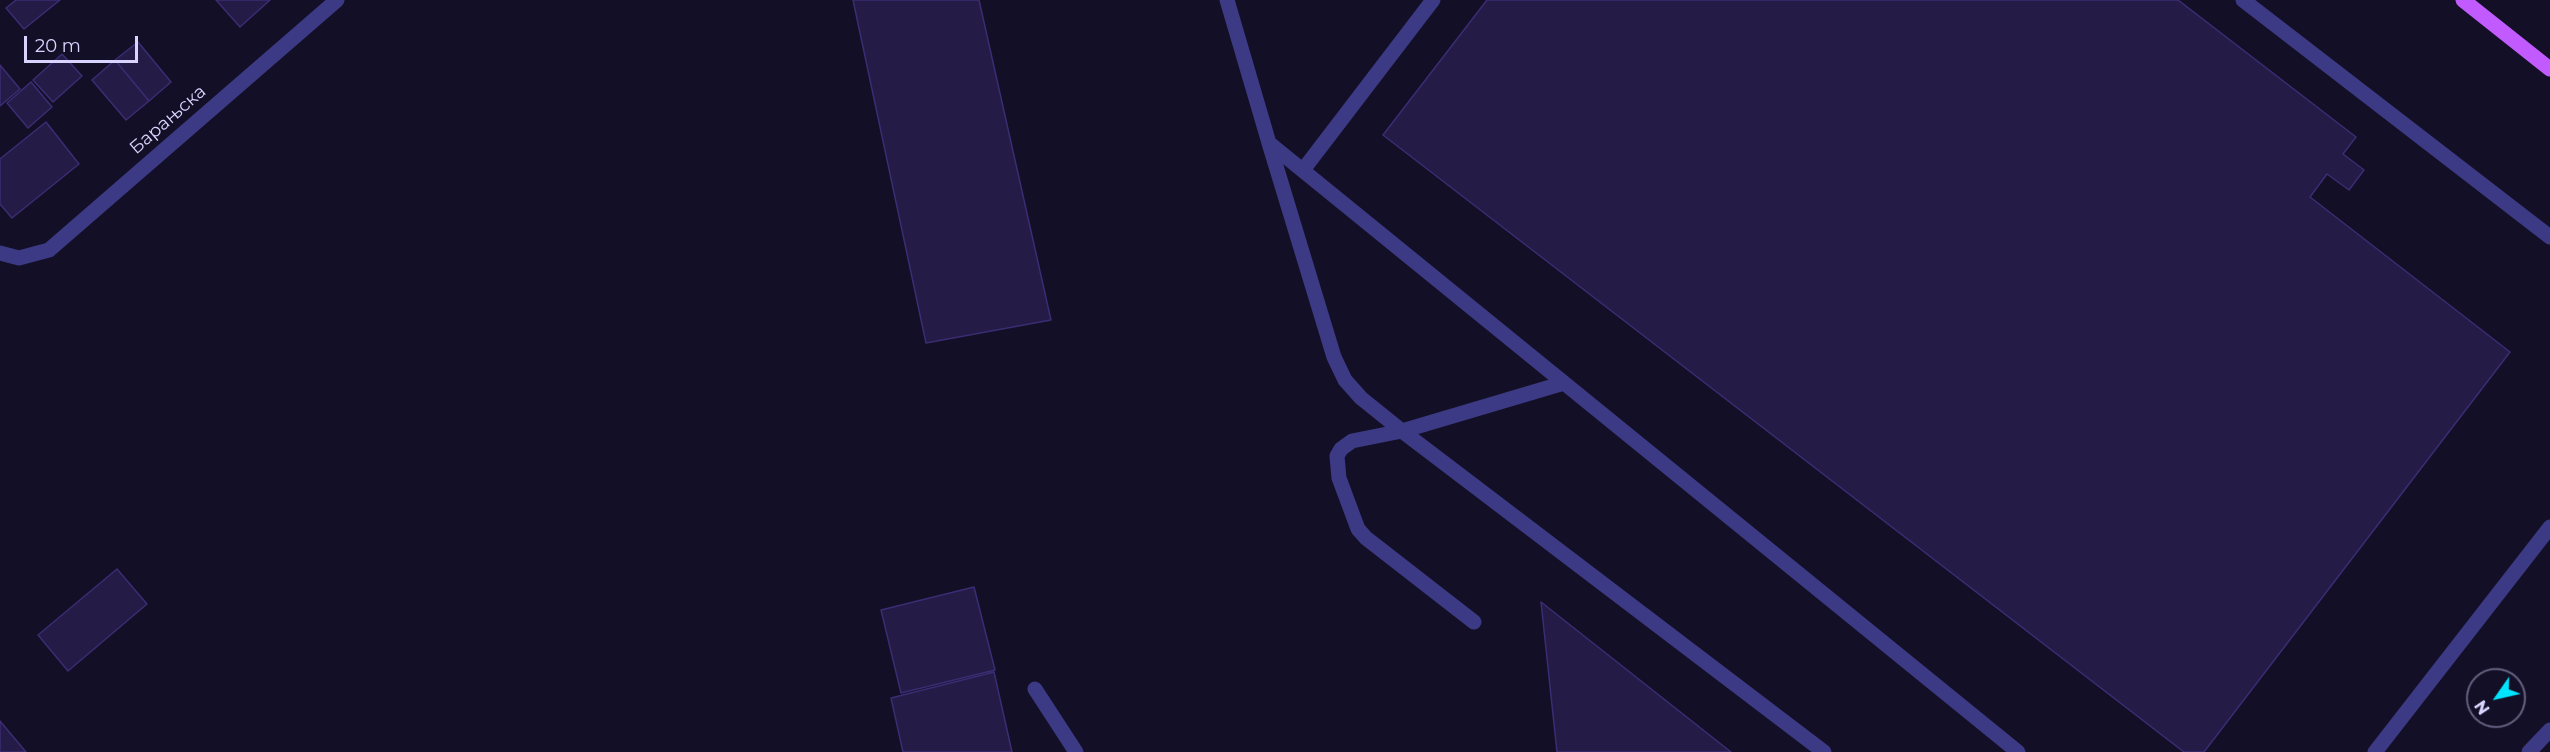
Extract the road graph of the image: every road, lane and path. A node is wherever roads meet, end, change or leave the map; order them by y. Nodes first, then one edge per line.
1 (336, 0) edge
2 (1227, 0) edge
3 (1433, 0) edge
4 (2243, 0) edge
5 (2463, 0) edge
6 (2550, 69) edge
7 (1269, 143) junction
8 (1303, 170) junction
9 (2550, 237) edge
10 (0, 253) edge
11 (1564, 383) junction
12 (1402, 431) junction
13 (2550, 527) edge
14 (1474, 622) dead end
15 (1035, 689) dead end
16 (2550, 730) edge
17 (1076, 752) edge
18 (1824, 752) edge
19 (2018, 752) edge
20 (2375, 752) edge
21 (2529, 752) edge

1 - 10 street, Барањска
2 - 7 street
3 - 8 street
4 - 9 street
5 - 6 main road
7 - 8 street
7 - 12 street
8 - 11 street
11 - 12 street
11 - 19 street
12 - 14 street
12 - 18 street
13 - 20 street
15 - 17 street
16 - 21 street

